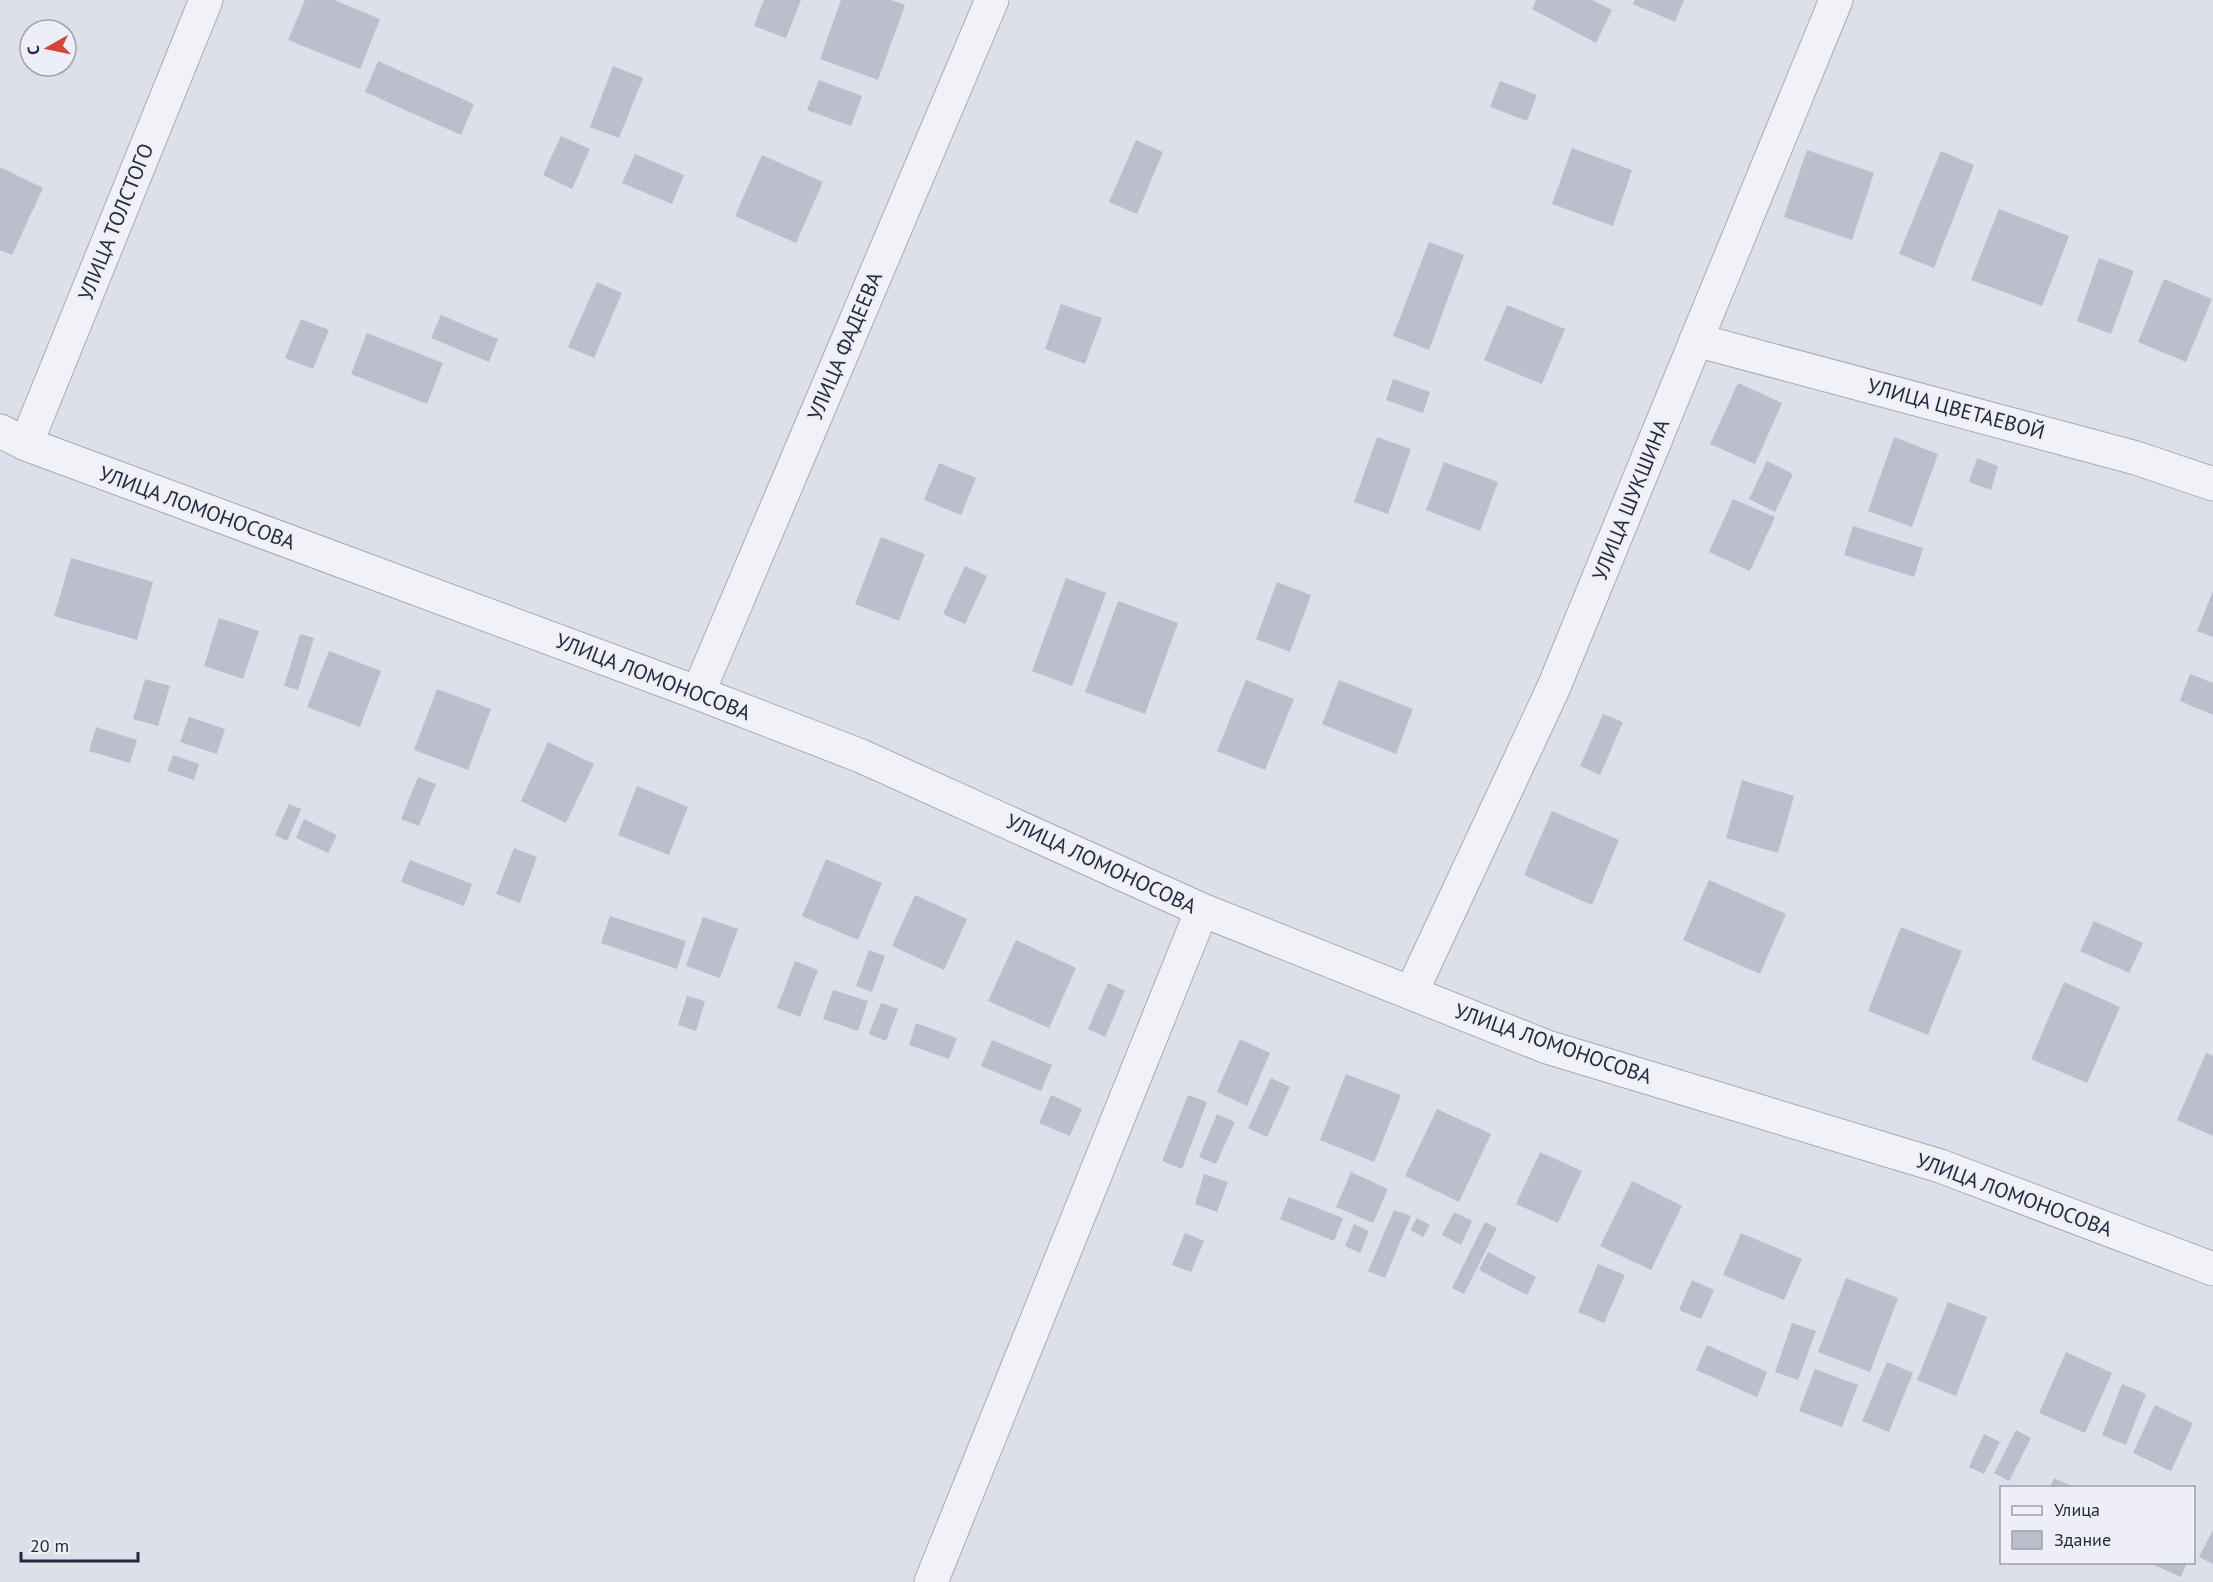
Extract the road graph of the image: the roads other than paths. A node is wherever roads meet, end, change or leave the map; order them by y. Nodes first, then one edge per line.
1 (206, 0) edge
2 (992, 0) edge
3 (1836, 0) edge
4 (1696, 340) junction
5 (13, 438) edge
6 (2213, 484) edge
7 (698, 693) junction
8 (1202, 910) junction
9 (1411, 993) junction
10 (2213, 1269) edge
11 (931, 1582) edge

1 - 5 street, УЛИЦА ТОЛСТОГО
2 - 7 street, УЛИЦА ФАДЕЕВА
3 - 4 street, УЛИЦА ШУКШИНА
4 - 6 street, УЛИЦА ЦВЕТАЕВОЙ
4 - 9 street, УЛИЦА ШУКШИНА
5 - 7 street, УЛИЦА ЛОМОНОСОВА
7 - 8 street, УЛИЦА ЛОМОНОСОВА
8 - 9 street, УЛИЦА ЛОМОНОСОВА
8 - 11 street
9 - 10 street, УЛИЦА ЛОМОНОСОВА

